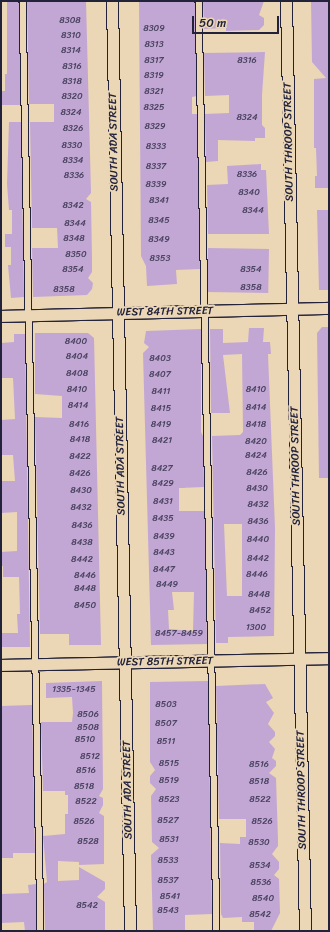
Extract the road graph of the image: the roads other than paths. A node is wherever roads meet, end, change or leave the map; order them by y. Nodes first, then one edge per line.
1 (23, 1) edge
2 (112, 1) edge
3 (199, 1) edge
4 (286, 1) edge
5 (329, 308) edge
6 (292, 309) junction
7 (205, 311) junction
8 (118, 313) junction
9 (30, 315) junction
10 (1, 316) edge
11 (300, 658) junction
12 (329, 658) edge
13 (212, 661) junction
14 (125, 663) junction
15 (36, 664) junction
16 (1, 665) edge
17 (41, 931) edge
18 (130, 931) edge
19 (217, 931) edge
20 (305, 931) edge

1 - 9 lane
2 - 8 street, SOUTH ADA STREET
3 - 7 lane
4 - 6 street, SOUTH THROOP STREET
5 - 6 street, WEST 84TH STREET
6 - 7 street, WEST 84TH STREET
6 - 11 street, SOUTH THROOP STREET
7 - 8 street, WEST 84TH STREET
7 - 13 lane
8 - 9 street, WEST 84TH STREET
8 - 14 street, SOUTH ADA STREET
9 - 10 street, WEST 84TH STREET
9 - 15 lane
11 - 12 street, WEST 85TH STREET
11 - 13 street, WEST 85TH STREET
11 - 20 street, SOUTH THROOP STREET
13 - 14 street, WEST 85TH STREET
13 - 19 lane
14 - 15 street, WEST 85TH STREET
14 - 18 street, SOUTH ADA STREET
15 - 16 street, WEST 85TH STREET
15 - 17 lane

